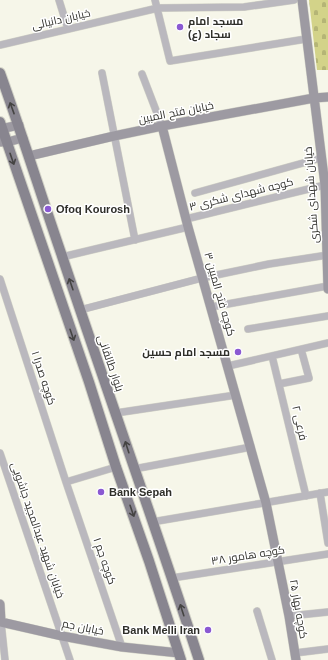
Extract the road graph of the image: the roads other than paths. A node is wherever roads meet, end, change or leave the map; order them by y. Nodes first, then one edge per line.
1 (59, 0) edge
2 (155, 0) edge
3 (294, 0) edge
4 (302, 0) edge
5 (158, 8) junction
6 (68, 29) junction
7 (306, 39) junction
8 (0, 45) edge
9 (0, 73) edge
10 (102, 73) dead end
11 (142, 74) dead end
12 (328, 97) edge
13 (314, 98) junction
14 (19, 125) junction
15 (162, 126) junction
16 (1, 127) edge
17 (114, 136) junction
18 (23, 138) junction
19 (3, 142) edge
20 (323, 154) edge
21 (29, 156) junction
22 (325, 185) junction
23 (196, 193) dead end
24 (327, 196) edge
25 (187, 223) junction
26 (136, 240) junction
27 (328, 255) edge
28 (62, 257) junction
29 (202, 278) junction
30 (0, 279) edge
31 (328, 286) edge
32 (328, 289) edge
33 (211, 307) junction
34 (80, 310) junction
35 (65, 314) junction
36 (328, 316) edge
37 (248, 329) dead end
38 (328, 343) edge
39 (301, 349) junction
40 (272, 356) junction
41 (228, 366) junction
42 (279, 384) junction
43 (236, 395) junction
44 (116, 413) junction
45 (251, 447) junction
46 (0, 454) edge
47 (116, 467) junction
48 (134, 469) junction
49 (66, 482) junction
50 (328, 492) edge
51 (320, 493) junction
52 (306, 496) junction
53 (266, 503) junction
54 (152, 522) junction
55 (328, 543) edge
56 (328, 554) edge
57 (278, 561) junction
58 (172, 578) junction
59 (0, 604) edge
60 (257, 611) dead end
61 (328, 612) edge
62 (289, 616) junction
63 (1, 622) junction
64 (62, 636) junction
65 (2, 645) edge
66 (122, 647) junction
67 (328, 649) edge
68 (180, 657) edge
69 (295, 657) edge
70 (5, 660) edge
71 (70, 660) edge
72 (199, 660) edge
73 (272, 660) edge

1 - 6 street
2 - 5 street
3 - 5 street, خیابان دانیالی
4 - 7 street
5 - 6 street, خیابان دانیالی
5 - 7 street
6 - 8 street, خیابان دانیالی
7 - 13 street
14 -> 9 main road, بلوار طالقانی
10 - 17 street
11 - 15 street
12 - 13 street, خیابان فتح المبین
13 - 15 street, خیابان فتح المبین
13 - 20 street, خیابان شهدای شکری
14 - 16 street
14 - 18 main road, بلوار طالقانی
15 - 17 street, خیابان فتح المبین
15 - 25 street, کوچه فتح المبین ۳
16 - 19 main road
17 - 21 street, خیابان فتح المبین
17 - 26 street
18 - 19 street
18 - 21 main road, بلوار طالقانی
19 -> 35 main road
20 - 22 street, خیابان شهدای شکری
20 - 23 street
21 - 28 main road, بلوار طالقانی
22 - 24 street, خیابان شهدای شکری
22 - 25 street, کوچه شهدای شکری ۳
24 - 27 street, خیابان شهدای شکری
25 - 26 street, کوچه شهدای شکری ۳
25 - 29 street, کوچه فتح المبین ۳
26 - 28 street, کوچه شهدای شکری ۳
27 - 29 street
27 - 31 street, خیابان شهدای شکری
34 -> 28 main road, بلوار طالقانی
29 - 33 street, کوچه فتح المبین ۳
29 - 34 street
30 - 49 street, کوچه صدرا ۱
31 - 32 street, خیابان شهدای شکری
31 - 33 street
33 - 41 street, کوچه فتح المبین ۳
34 - 35 main road
34 - 44 main road, بلوار طالقانی
35 -> 47 main road
36 - 37 street
38 - 39 street
39 - 40 street
39 - 42 street
40 - 41 street
40 - 42 street, فرعی ۲
41 - 43 street, کوچه فتح المبین ۳
42 - 52 street, فرعی ۲
43 - 44 street
43 - 45 street, کوچه فتح المبین ۳
48 -> 44 main road, بلوار طالقانی
45 - 48 street
45 - 53 street, کوچه فتح المبین ۳
46 - 64 street, خیابان شهید عبدالمجید جاشویی
47 - 49 street
47 -> 68 main road
48 - 54 main road, بلوار طالقانی
49 - 66 street, کوچه جم ۱
50 - 51 street
51 - 52 street
51 - 55 street
52 - 53 street
53 - 54 street
53 - 57 street, کوچه فتح المبین ۳
54 - 58 main road, بلوار طالقانی
56 - 57 street, کوچه هامور ۳۸
57 - 58 street, کوچه هامور ۳۸
57 - 62 street, کوچه بهار ۲۵
72 -> 58 main road, بلوار طالقانی
59 - 63 street
60 - 73 street
61 - 62 street
62 - 69 street, کوچه بهار ۲۵
63 - 64 street, خیابان جم
63 - 65 street
64 - 66 street, خیابان جم
64 - 71 street, خیابان شهید عبدالمجید جاشویی
65 - 70 street
66 - 68 street, خیابان جم
67 - 69 street

